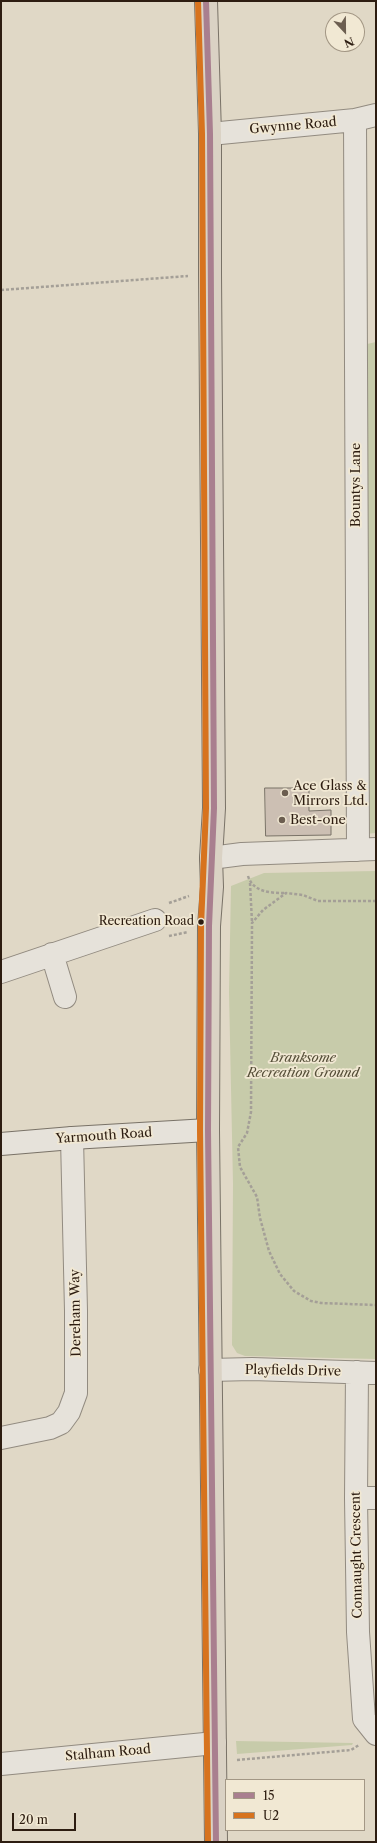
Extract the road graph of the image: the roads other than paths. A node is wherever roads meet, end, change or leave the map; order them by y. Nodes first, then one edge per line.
1 (206, 1) edge
2 (376, 115) edge
3 (355, 120) junction
4 (210, 134) junction
5 (367, 850) edge
6 (211, 858) junction
7 (155, 920) road end
8 (52, 954) junction
9 (1, 972) edge
10 (65, 997) dead end
11 (208, 1130) junction
12 (72, 1138) junction
13 (1, 1144) edge
14 (210, 1370) junction
15 (366, 1372) edge
16 (1, 1438) edge
17 (366, 1498) edge
18 (370, 1738) edge
19 (215, 1752) junction
20 (1, 1764) edge
21 (216, 1842) edge

1 - 4 main road
2 - 3 street, Gwynne Road
3 - 4 street, Gwynne Road
3 - 5 street, Bountys Lane
4 - 6 main road
5 - 6 street
6 - 11 main road
7 - 8 street
8 - 9 street
8 - 10 street
11 - 12 street, Yarmouth Road
11 - 14 main road
12 - 13 street, Yarmouth Road
12 - 16 street, Dereham Way
14 - 15 street, Playfields Drive
14 - 19 main road
15 - 17 street, Connaught Crescent
17 - 18 street, Connaught Crescent
19 - 20 street, Stalham Road
19 - 21 main road

